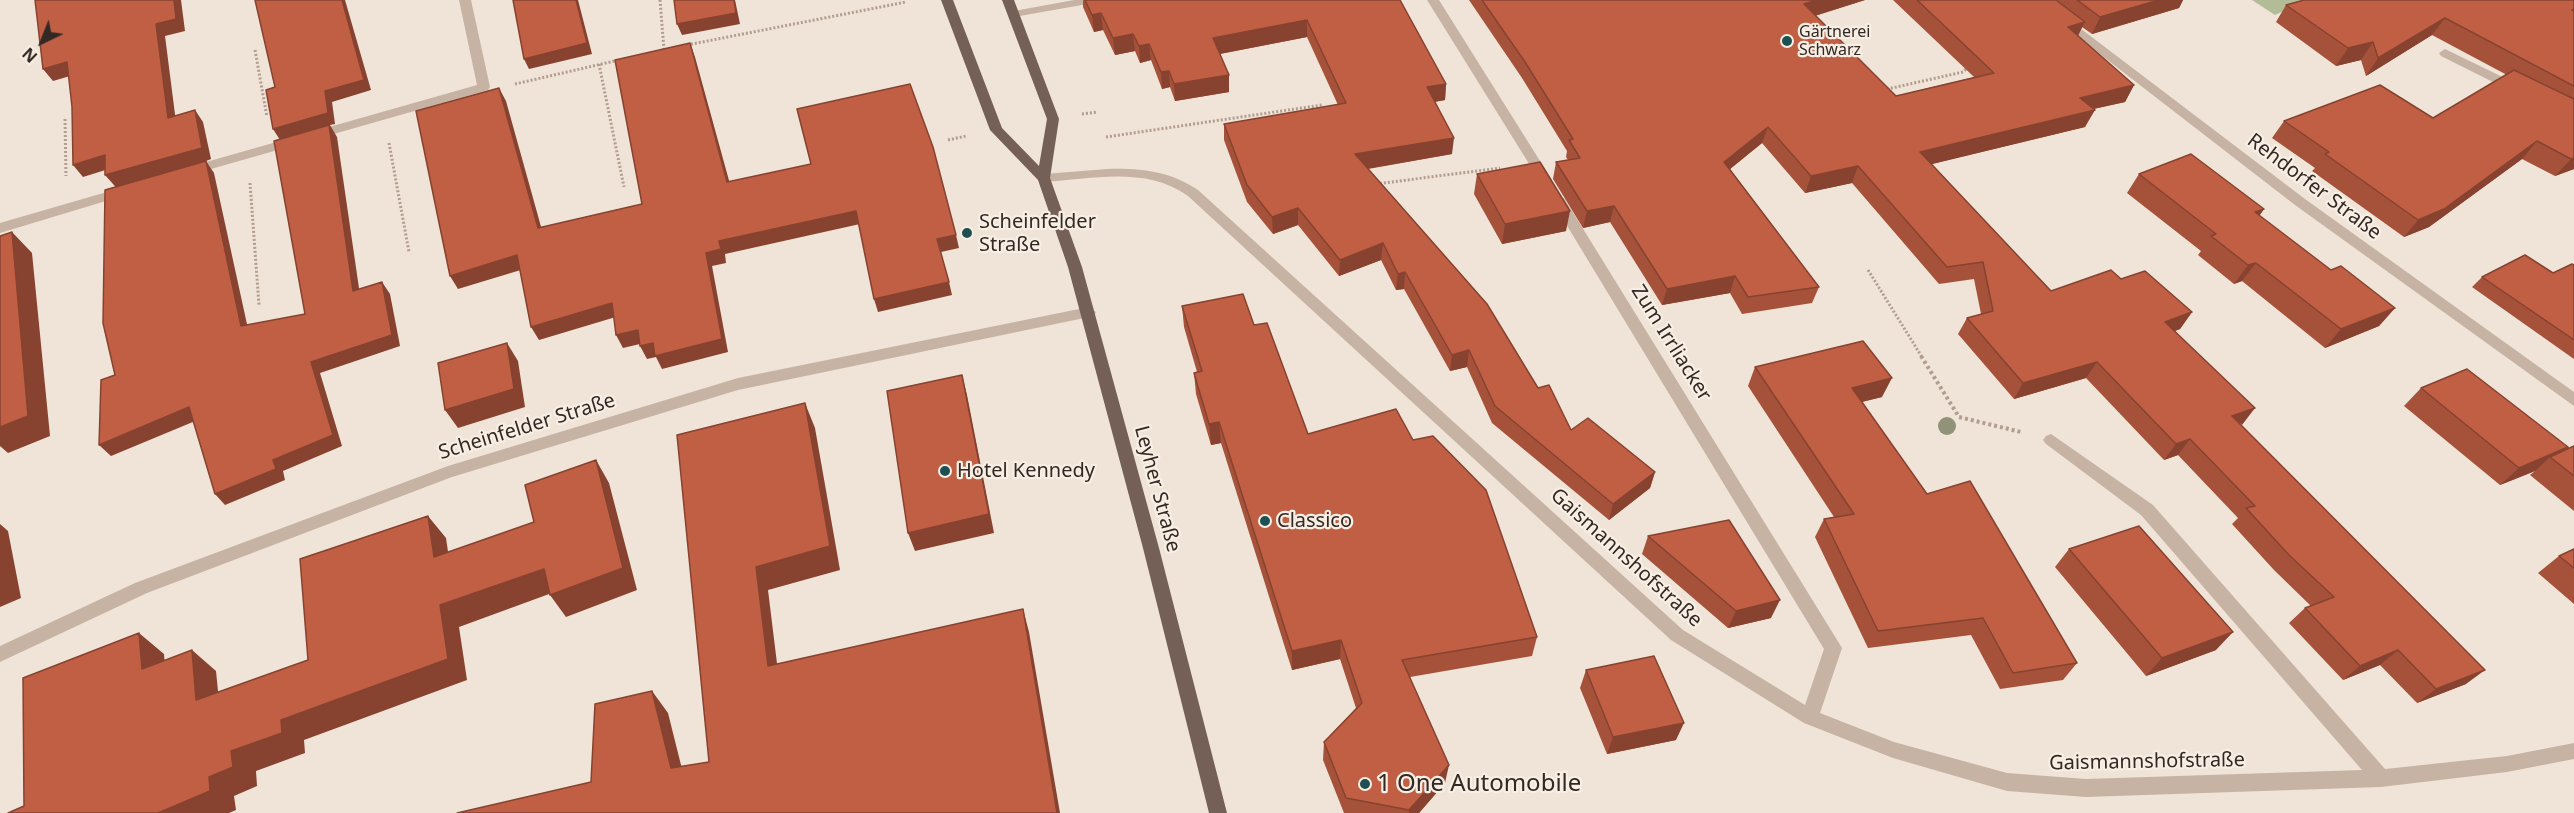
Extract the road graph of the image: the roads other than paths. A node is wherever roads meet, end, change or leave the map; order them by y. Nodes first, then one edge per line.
1 (465, 0) edge
2 (947, 0) edge
3 (1008, 0) edge
4 (1092, 0) edge
5 (1433, 0) edge
6 (2036, 0) edge
7 (1014, 14) junction
8 (2445, 53) dead end
9 (2524, 93) edge
10 (179, 174) edge
11 (1044, 178) junction
12 (134, 188) edge
13 (0, 228) edge
14 (1089, 312) junction
15 (2574, 400) edge
16 (2051, 440) road end
17 (0, 654) edge
18 (1810, 717) junction
19 (2574, 751) edge
20 (2381, 778) junction
21 (1218, 813) edge

1 - 10 street
2 - 11 main road, Leyher Straße
3 - 7 main road, Leyher Straße
4 - 7 street
5 - 18 street, Zum Irrliacker
6 - 15 street, Rehdorfer Straße
7 - 11 main road, Leyher Straße
8 - 9 street
11 - 14 main road, Leyher Straße
11 - 18 street, Gaismannshofstraße
12 - 13 street
14 - 17 street, Scheinfelder Straße
14 - 21 main road, Leyher Straße
16 - 20 street
18 - 20 street, Gaismannshofstraße
19 - 20 street, Gaismannshofstraße

